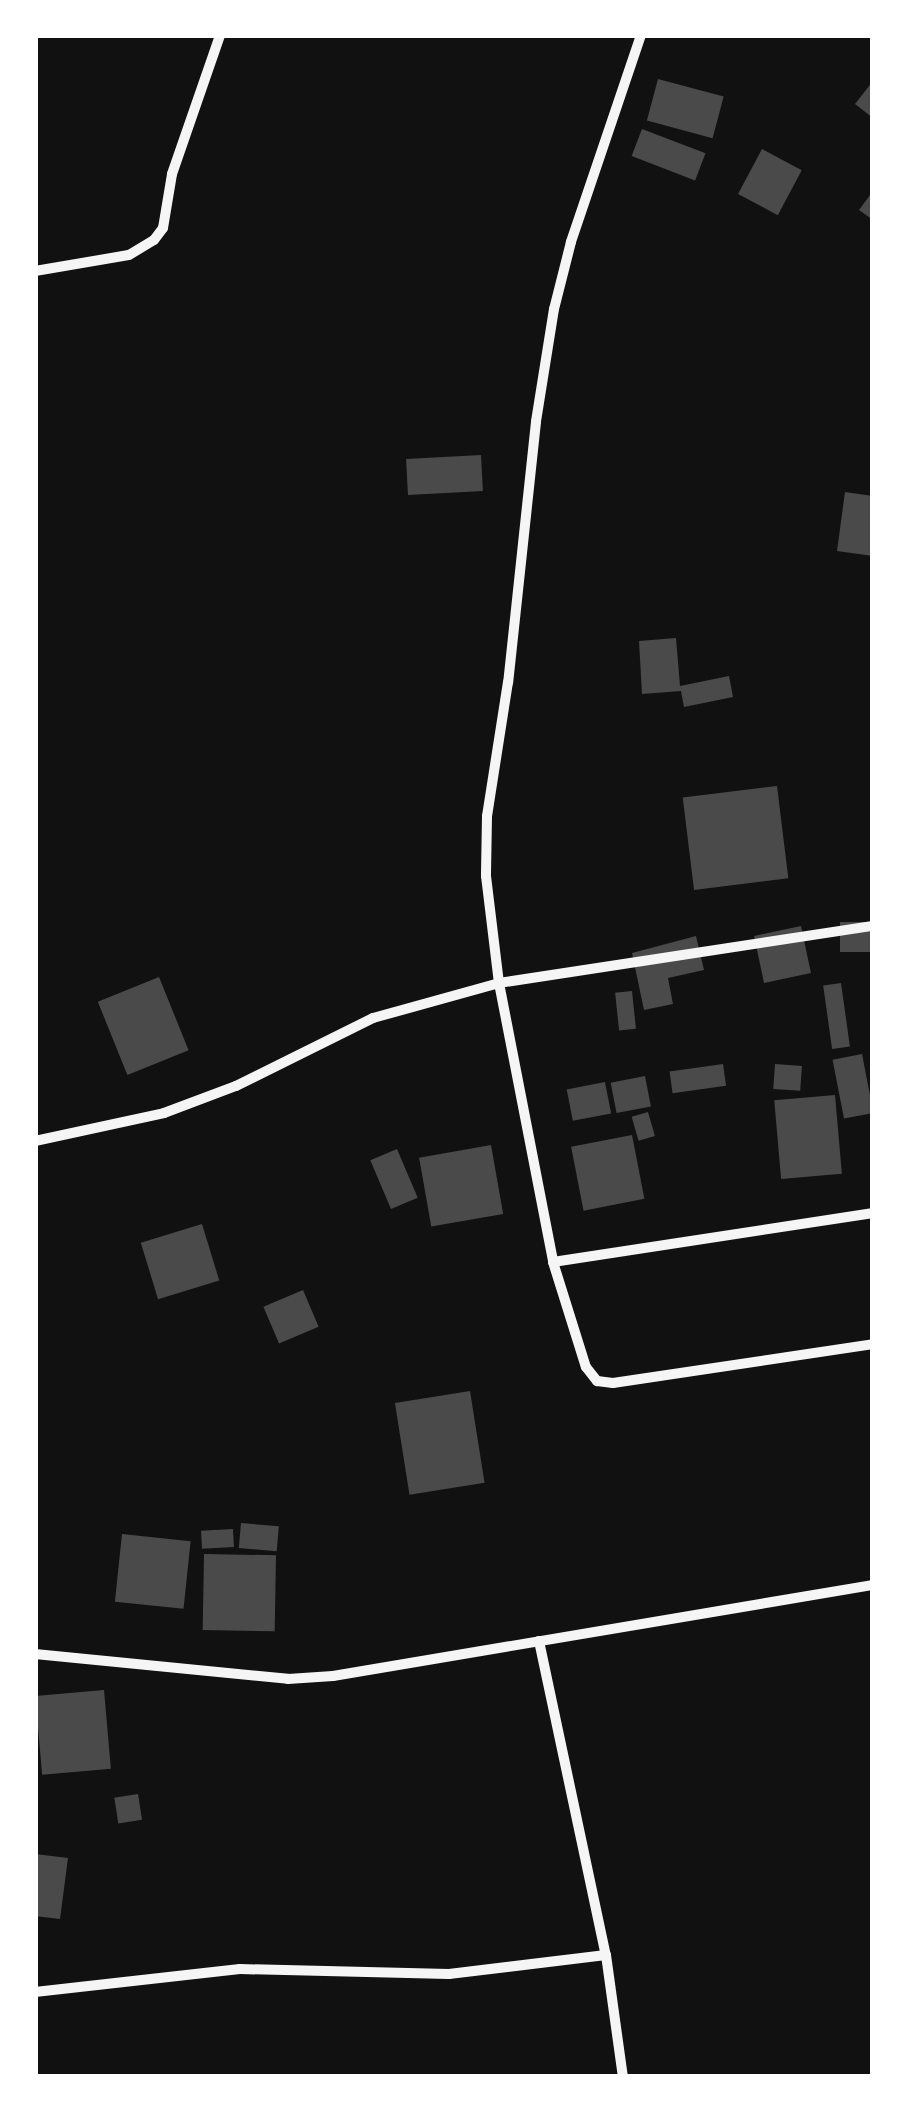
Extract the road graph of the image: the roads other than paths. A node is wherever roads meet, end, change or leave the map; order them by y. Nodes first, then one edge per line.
1 (220, 35) edge
2 (641, 35) edge
3 (35, 271) edge
4 (873, 926) edge
5 (499, 983) junction
6 (35, 1141) edge
7 (873, 1213) edge
8 (554, 1262) junction
9 (873, 1344) edge
10 (873, 1586) edge
11 (538, 1642) junction
12 (35, 1654) edge
13 (606, 1955) junction
14 (35, 1992) edge
15 (623, 2077) edge

1 - 3 street
2 - 5 street
4 - 5 street
5 - 6 street
5 - 8 street
7 - 8 street
8 - 9 street
10 - 11 street
11 - 12 street
11 - 13 street
13 - 14 street
13 - 15 street

